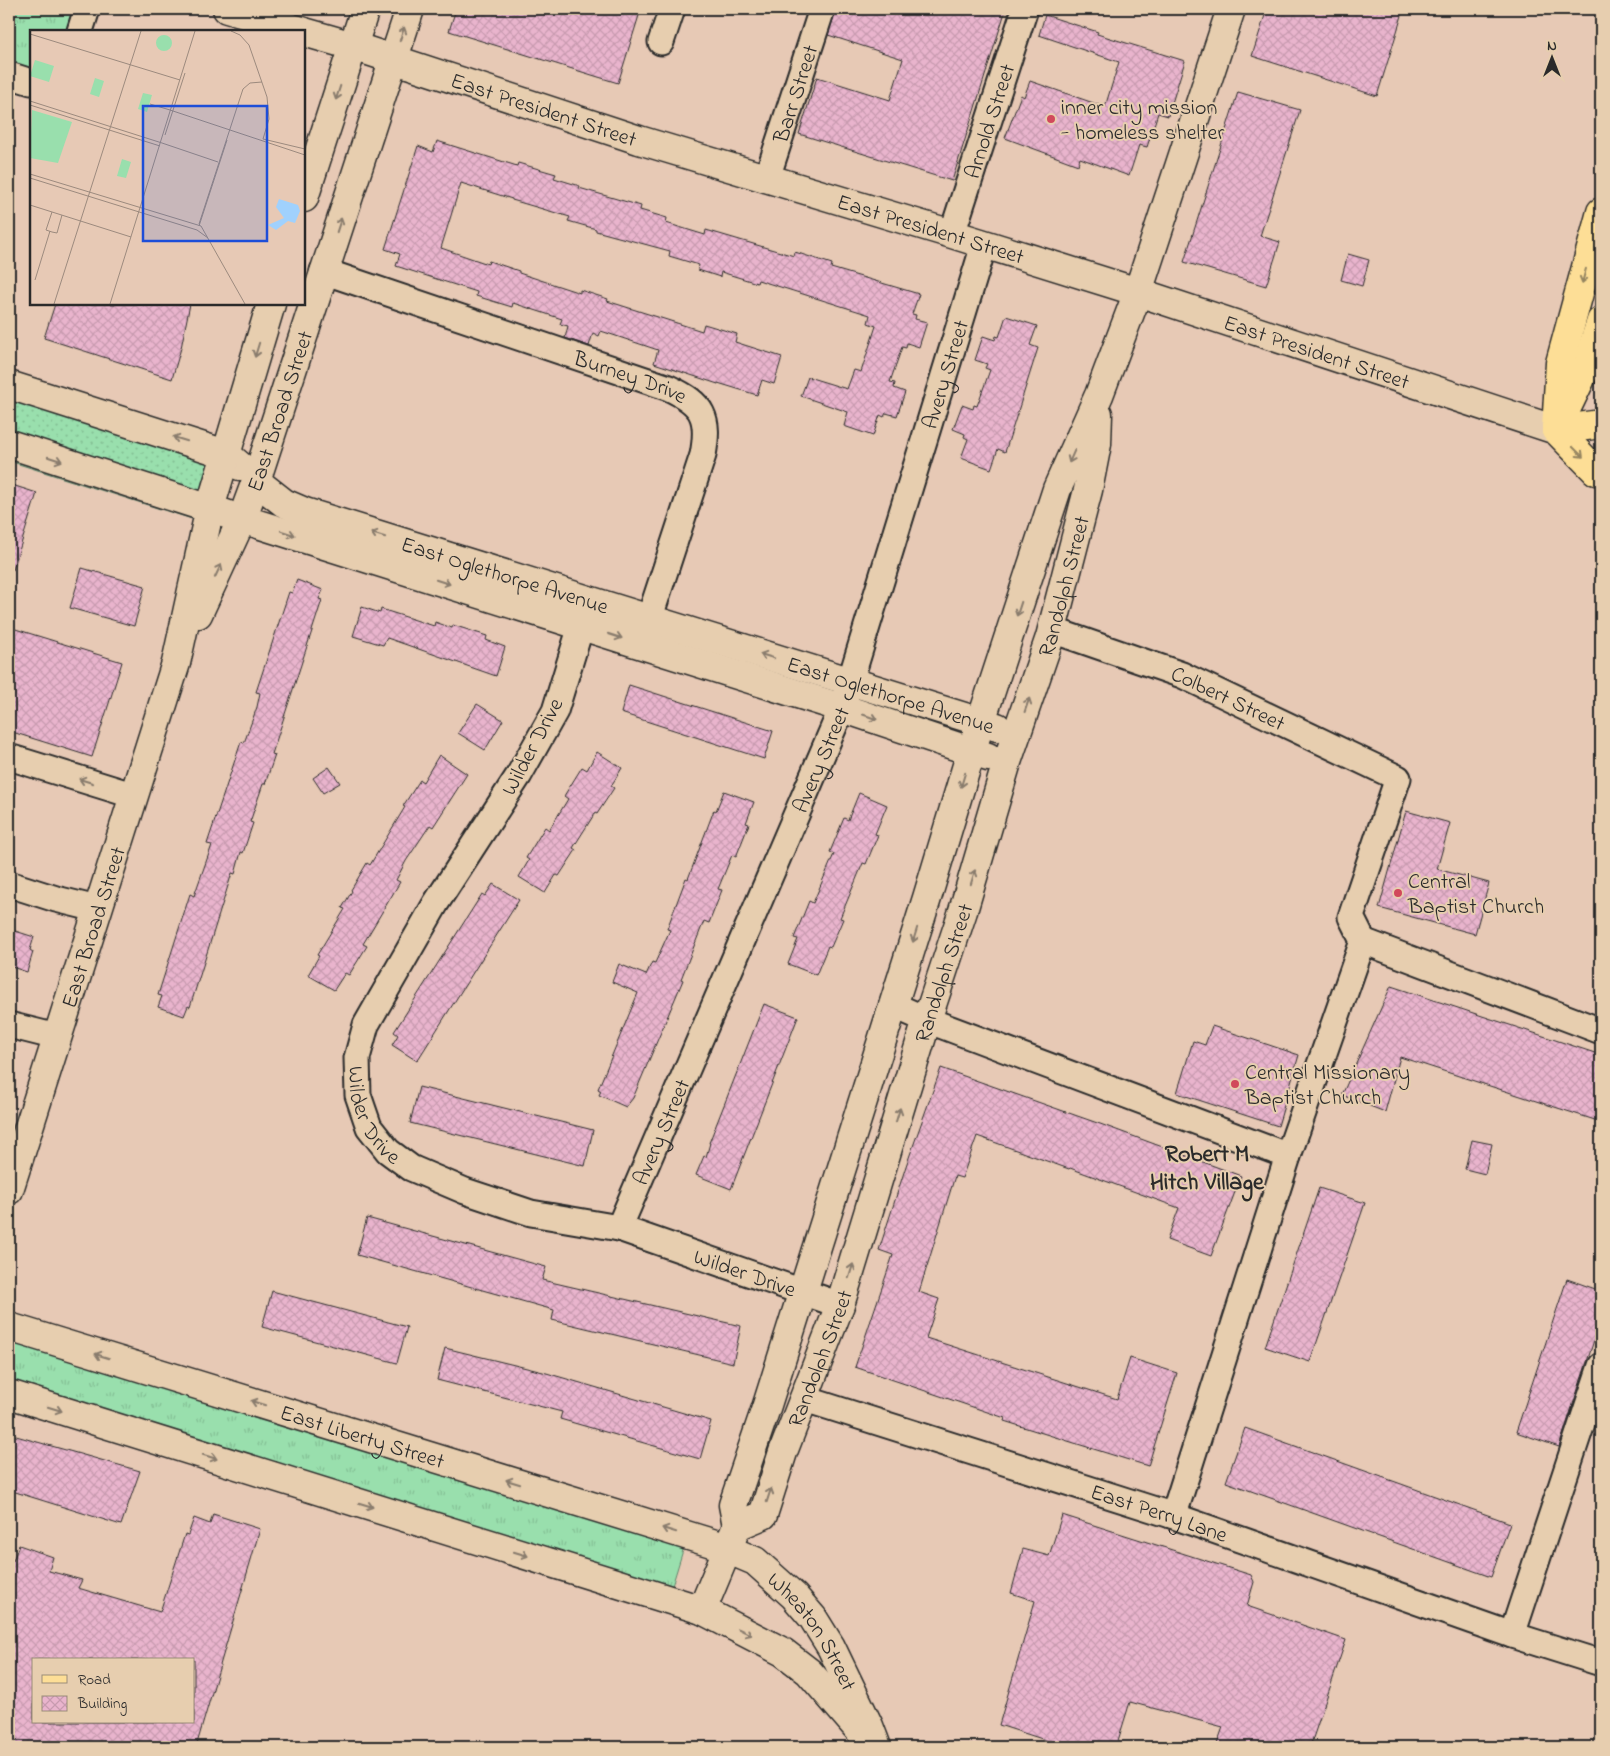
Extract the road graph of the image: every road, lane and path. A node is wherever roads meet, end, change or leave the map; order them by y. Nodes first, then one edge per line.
1 (87, 9) edge
2 (227, 9) edge
3 (365, 9) edge
4 (410, 9) edge
5 (672, 9) edge
6 (822, 9) edge
7 (1025, 9) edge
8 (1231, 9) edge
9 (80, 30) edge
10 (300, 30) edge
11 (305, 32) edge
12 (662, 42) dead end
13 (353, 46) junction
14 (394, 60) junction
15 (9, 75) edge
16 (30, 82) edge
17 (308, 167) edge
18 (767, 178) junction
19 (305, 190) edge
20 (1601, 212) edge
21 (952, 234) junction
22 (984, 244) junction
23 (323, 272) junction
24 (1138, 292) junction
25 (271, 305) edge
26 (1601, 321) edge
27 (9, 385) edge
28 (1100, 395) junction
29 (1601, 424) edge
30 (1556, 430) junction
31 (9, 444) edge
32 (226, 454) junction
33 (1601, 472) edge
34 (256, 481) junction
35 (210, 508) junction
36 (242, 519) junction
37 (649, 618) junction
38 (581, 626) junction
39 (1052, 630) junction
40 (640, 645) junction
41 (176, 663) junction
42 (850, 682) junction
43 (842, 708) junction
44 (981, 723) junction
45 (1018, 732) junction
46 (971, 752) junction
47 (9, 757) edge
48 (1008, 762) junction
49 (132, 795) junction
50 (9, 884) edge
51 (97, 909) junction
52 (1363, 941) junction
53 (893, 1005) junction
54 (927, 1020) junction
55 (9, 1025) edge
56 (1601, 1031) edge
57 (57, 1037) junction
58 (1288, 1156) junction
59 (11, 1177) edge
60 (619, 1228) junction
61 (803, 1291) junction
62 (840, 1305) junction
63 (9, 1327) edge
64 (1601, 1366) edge
65 (9, 1394) edge
66 (805, 1399) junction
67 (1170, 1515) junction
68 (726, 1540) junction
69 (702, 1610) junction
70 (1512, 1635) junction
71 (1601, 1663) edge
72 (876, 1747) edge

1 - 9 street
2 - 10 main road, East President Street
3 - 13 main road
14 -> 4 main road, East Broad Street
5 - 12 street
6 - 18 street, Barr Street
7 - 21 street, Arnold Street
8 - 24 main road, Randolph Street
11 - 13 main road, East President Street
13 - 14 main road, East President Street
13 -> 17 main road
14 - 18 main road, East President Street
23 -> 14 main road, East Broad Street
15 - 16 street
17 - 19 main road
18 - 21 main road, East President Street
20 -> 30 main road
21 - 22 main road, East President Street
22 - 24 main road, East President Street
22 - 42 street, Avery Street
23 - 34 main road, East Broad Street
23 - 37 street, Burney Drive
24 - 28 main road, Randolph Street
24 - 30 main road, East President Street
25 -> 32 main road, East Broad Street
26 - 30 main road
32 -> 27 main road, East Oglethorpe Avenue
28 - 39 main road, Randolph Street
28 -> 44 main road, Randolph Street
29 - 30 main road, East President Street
30 -> 33 main road, East President Street
31 -> 35 main road, East Oglethorpe Avenue
32 - 34 main road, East Oglethorpe Avenue
32 - 35 main road, East Broad Street
34 - 36 main road, East Broad Street
37 -> 34 main road, East Oglethorpe Avenue
35 - 36 main road, East Oglethorpe Avenue
35 - 41 main road, East Broad Street
36 -> 38 main road, East Oglethorpe Avenue
41 -> 36 main road, East Broad Street
37 - 40 street, Burney Drive
42 -> 37 main road, East Oglethorpe Avenue
38 -> 40 main road, East Oglethorpe Avenue
38 - 60 street, Wilder Drive
45 -> 39 main road, Randolph Street
39 - 52 street, Colbert Street
40 - 43 main road, East Oglethorpe Avenue
41 - 49 main road, East Broad Street
42 - 43 street, Avery Street
42 - 44 main road, East Oglethorpe Avenue
43 -> 46 main road, East Oglethorpe Avenue
43 - 60 street, Avery Street
44 - 45 main road, East Oglethorpe Avenue
44 - 46 main road, Randolph Street
45 - 48 main road, Randolph Street
46 - 48 main road, East Oglethorpe Avenue
46 -> 53 main road, Randolph Street
49 -> 47 street
54 -> 48 main road, Randolph Street
49 - 51 main road, East Broad Street
50 - 51 street
51 - 57 main road, East Broad Street
52 - 56 street
52 - 58 street
53 - 54 street
53 - 61 main road, Randolph Street
54 - 58 street
62 -> 54 main road, Randolph Street
55 - 57 street
57 - 59 main road, East Broad Street
58 - 67 street
60 - 61 street, Wilder Drive
61 - 62 street, Wilder Drive
61 - 68 main road, Randolph Street
62 - 66 main road, Randolph Street
68 -> 63 main road, East Liberty Street
64 - 70 street
65 -> 69 main road
66 - 67 street, East Perry Lane
68 -> 66 main road, Randolph Street
67 - 70 street, East Perry Lane
68 - 69 main road, Randolph Street
68 - 72 main road, Wheaton Street
69 -> 72 main road, Wheaton Street
70 - 71 street, East Perry Lane

